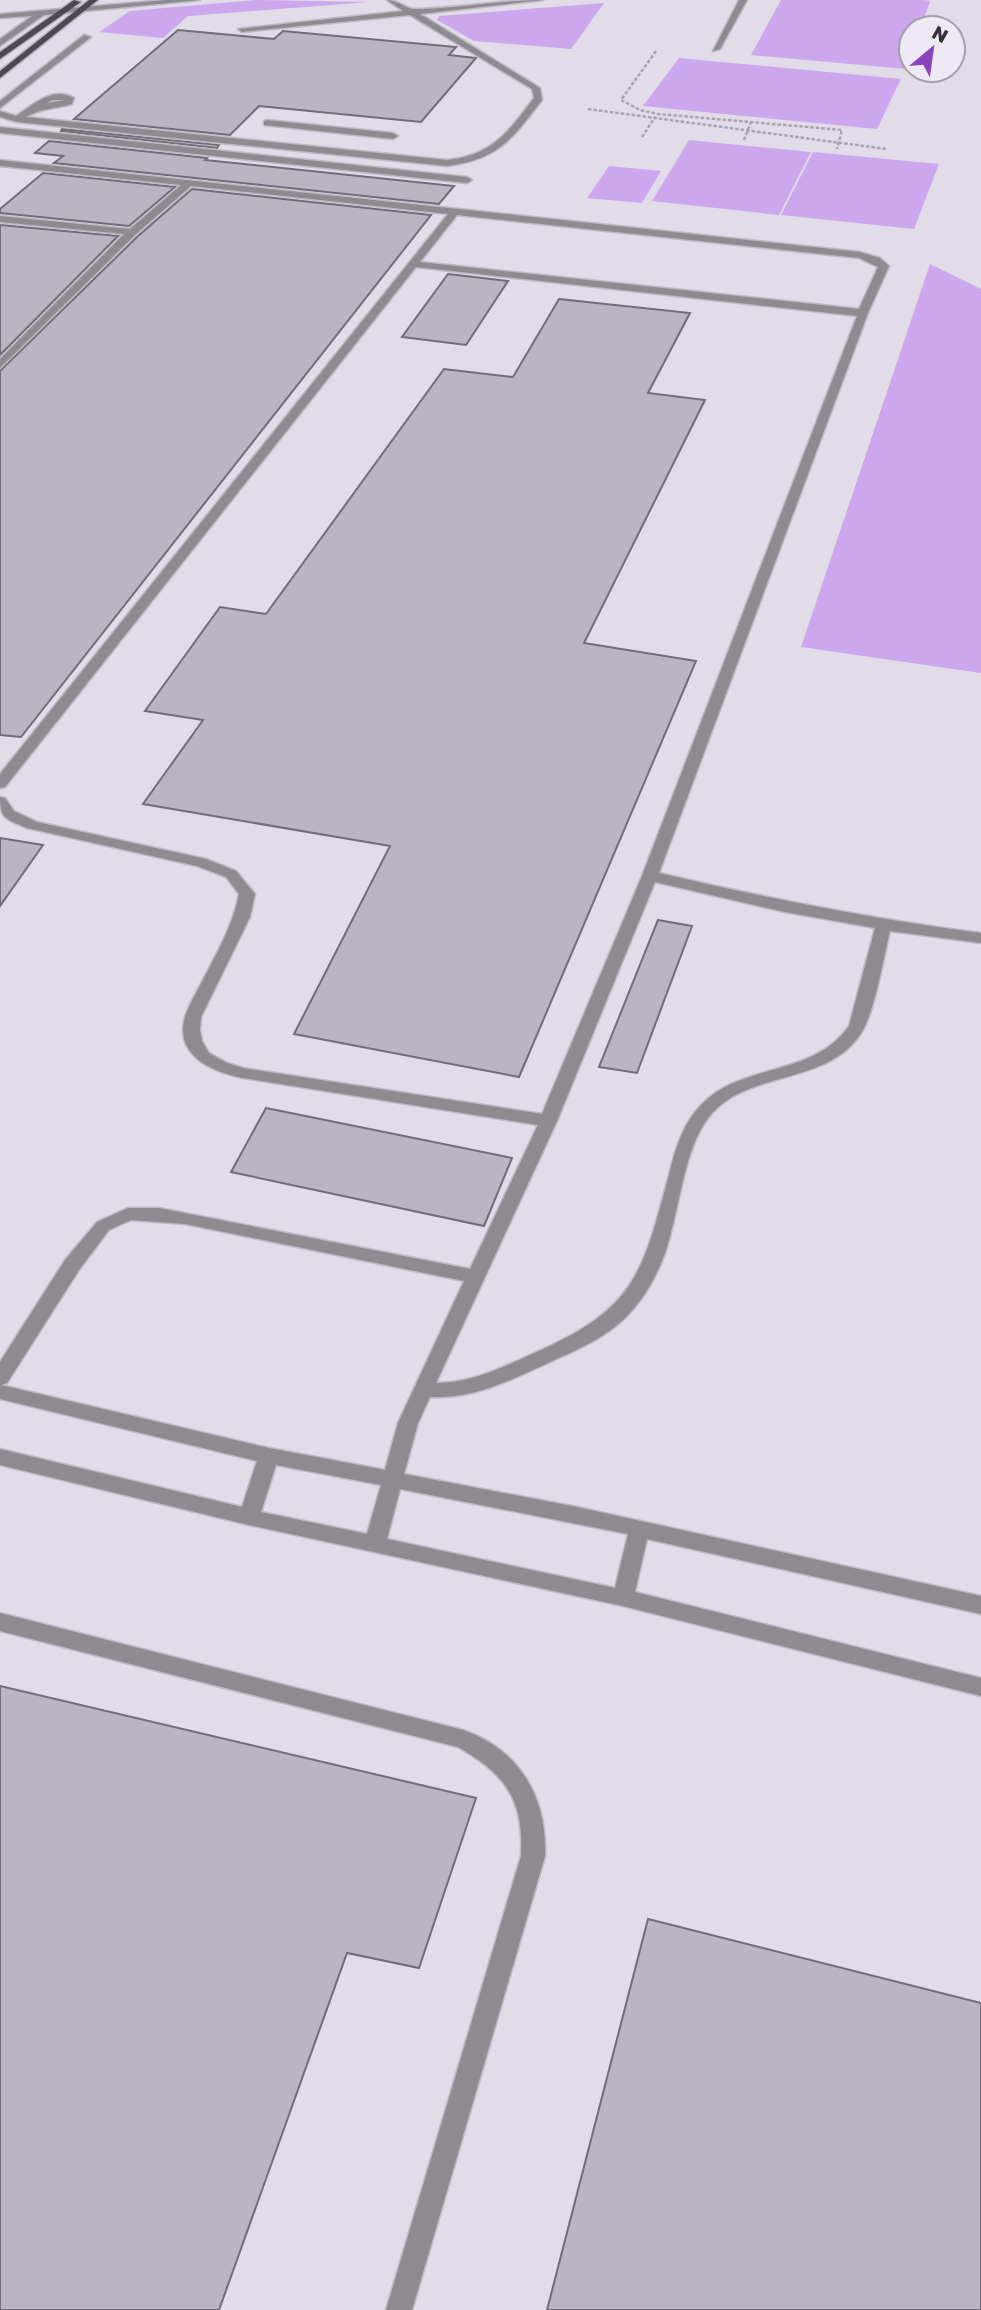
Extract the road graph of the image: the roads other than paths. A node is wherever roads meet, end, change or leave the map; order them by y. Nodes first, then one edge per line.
1 (132, 0) edge
2 (196, 0) edge
3 (391, 0) edge
4 (539, 0) edge
5 (743, 0) edge
6 (89, 3) edge
7 (67, 8) junction
8 (0, 10) edge
9 (43, 12) junction
10 (411, 12) junction
11 (0, 16) edge
12 (41, 25) junction
13 (25, 26) junction
14 (0, 28) edge
15 (242, 29) dead end
16 (87, 37) dead end
17 (0, 43) edge
18 (716, 48) dead end
19 (0, 56) edge
20 (0, 75) edge
21 (0, 104) edge
22 (38, 106) dead end
23 (0, 114) edge
24 (17, 119) junction
25 (267, 123) dead end
26 (0, 130) edge
27 (335, 130) junction
28 (393, 136) dead end
29 (318, 149) junction
30 (0, 163) edge
31 (467, 180) dead end
32 (189, 183) junction
33 (455, 211) junction
34 (0, 219) edge
35 (132, 232) junction
36 (414, 264) junction
37 (863, 313) junction
38 (0, 365) edge
39 (0, 784) edge
40 (0, 801) edge
41 (650, 876) junction
42 (884, 925) junction
43 (981, 937) edge
44 (548, 1121) junction
45 (475, 1277) junction
46 (0, 1378) edge
47 (423, 1390) junction
48 (0, 1392) edge
49 (269, 1456) junction
50 (0, 1457) edge
51 (392, 1478) junction
52 (249, 1517) junction
53 (639, 1530) junction
54 (375, 1543) junction
55 (623, 1598) junction
56 (981, 1605) edge
57 (0, 1622) edge
58 (981, 1687) edge
59 (398, 2310) edge

1 - 6 street
2 - 6 street
3 - 10 street
4 - 10 street
5 - 18 street
6 - 7 street
6 - 20 main road
7 - 8 street
7 - 9 street
7 - 12 main road
9 - 11 street
9 - 13 street
10 - 15 street
10 - 29 street
12 - 13 street
12 - 19 main road
13 - 14 street
13 - 17 street
16 - 21 street
22 - 24 street
23 - 24 street
24 - 29 street
25 - 27 street
26 - 31 street
27 - 28 street
27 - 29 street
30 - 32 street
32 - 33 street
32 - 35 street
33 - 36 street
33 - 37 street
34 - 35 street
35 - 38 street
36 - 37 street
36 - 39 street
37 - 41 street
40 - 44 street
41 - 42 street
41 - 44 street
42 - 43 street
42 - 47 street
44 - 45 street
45 - 46 street
45 - 47 street
47 - 51 street
48 - 49 street
49 - 51 street
49 - 52 street
50 - 52 street
51 - 53 street
51 - 54 street
52 - 54 street
53 - 55 street
53 - 56 street
54 - 55 street
55 - 58 street
57 - 59 street

